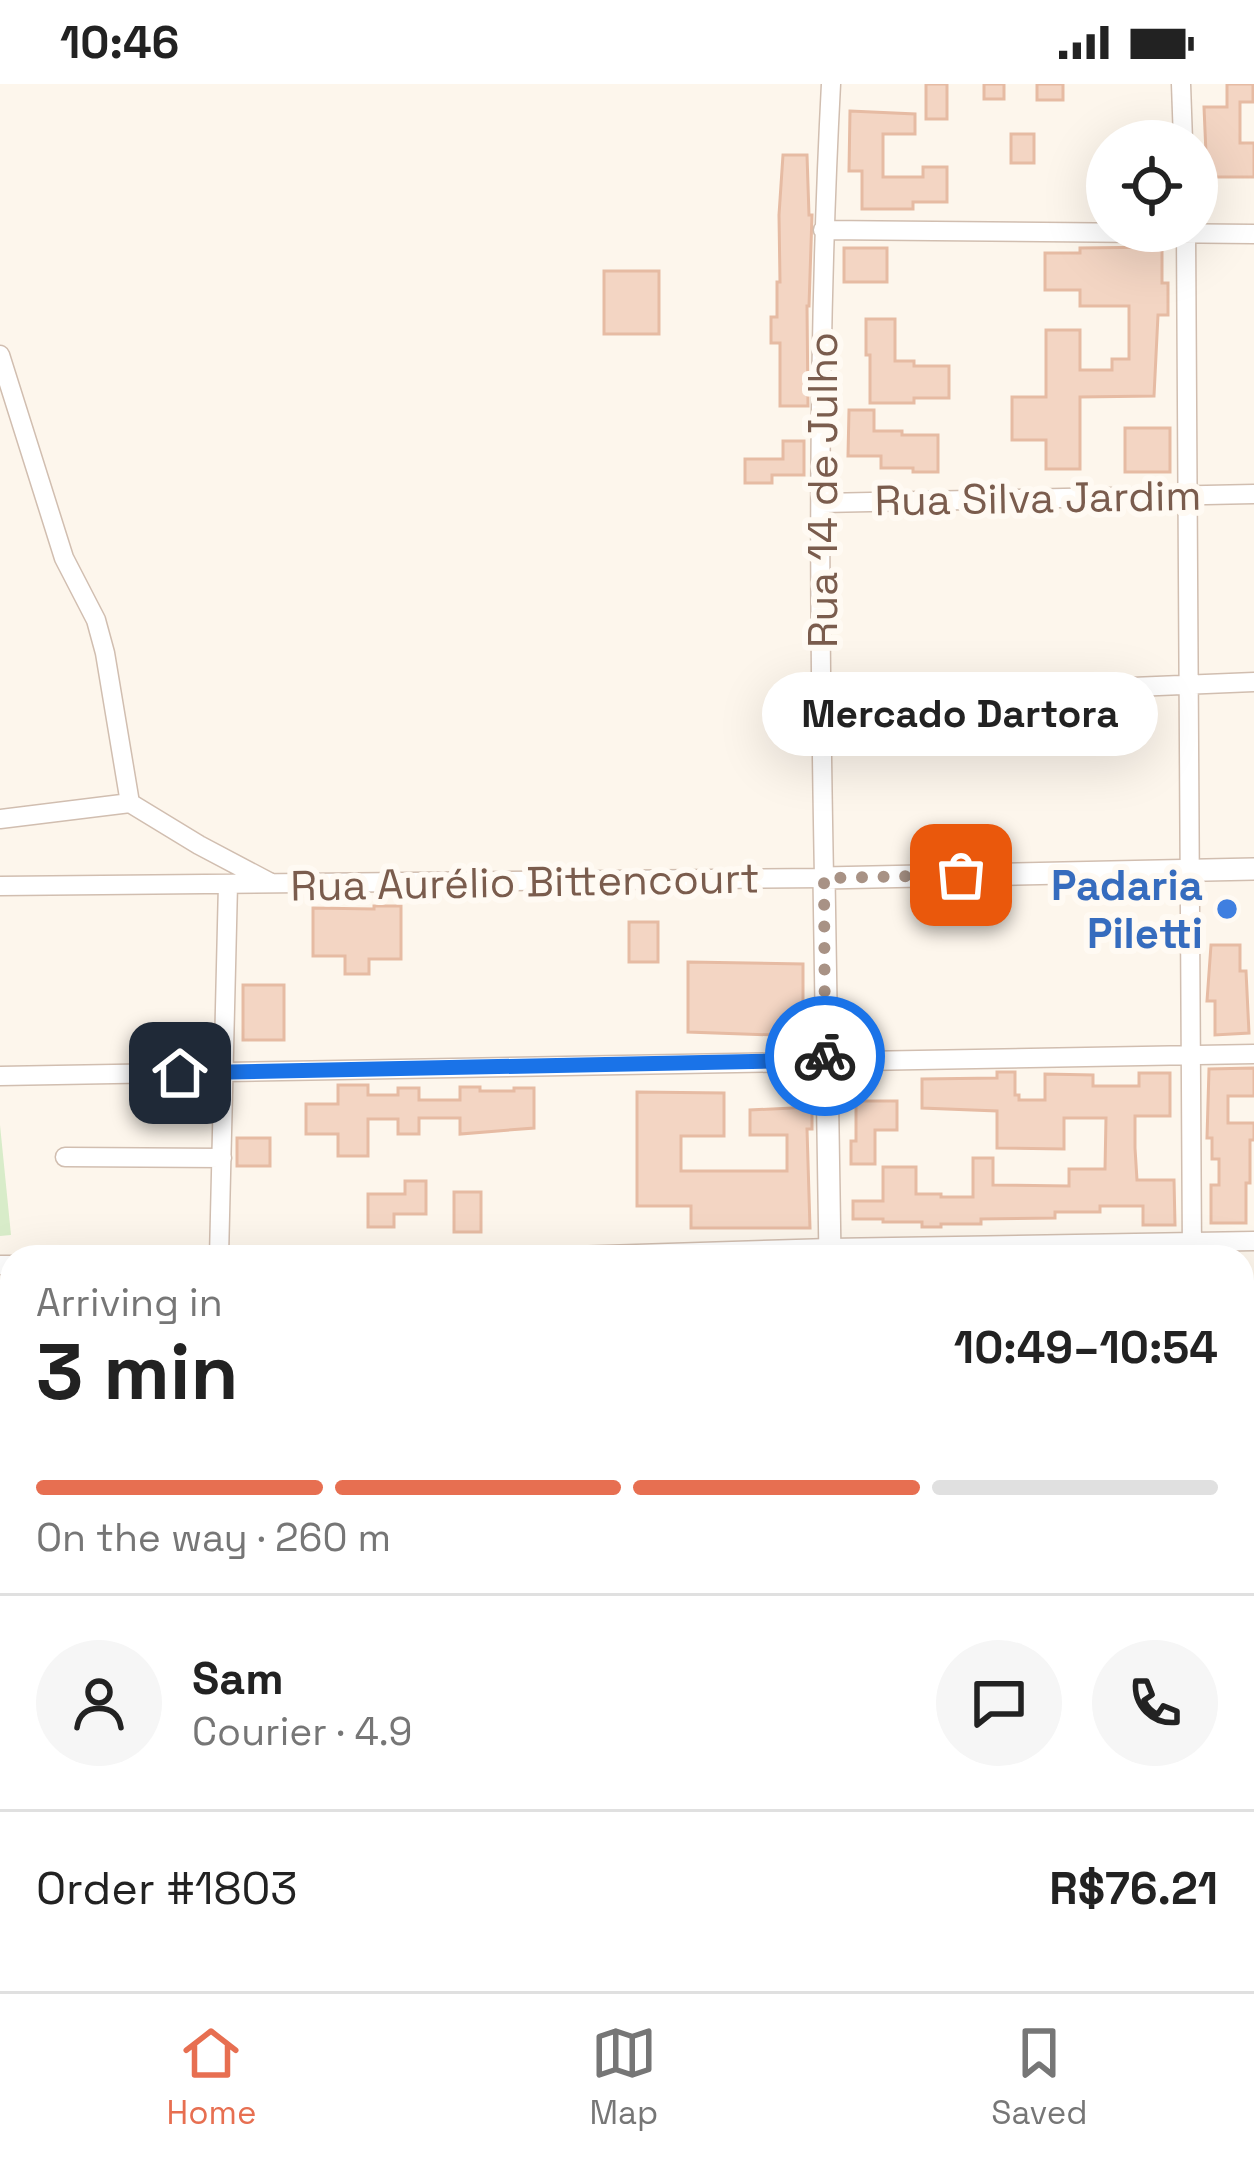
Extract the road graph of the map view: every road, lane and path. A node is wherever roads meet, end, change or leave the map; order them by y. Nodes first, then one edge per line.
1 (831, 84) edge
2 (1181, 84) edge
3 (1182, 120) edge
4 (823, 230) junction
5 (1086, 232) edge
6 (1218, 233) edge
7 (1254, 234) edge
8 (1186, 252) edge
9 (0, 355) edge
10 (1188, 494) junction
11 (1254, 494) edge
12 (822, 503) junction
13 (1254, 682) edge
14 (1189, 684) junction
15 (820, 700) junction
16 (130, 803) junction
17 (0, 819) edge
18 (1254, 869) edge
19 (1189, 871) junction
20 (824, 878) junction
21 (228, 884) junction
22 (0, 886) edge
23 (276, 886) junction
24 (1190, 1054) junction
25 (1254, 1054) edge
26 (825, 1060) junction
27 (225, 1072) junction
28 (0, 1076) edge
29 (65, 1157) dead end
30 (222, 1158) junction
31 (219, 1245) edge
32 (830, 1245) edge
33 (1192, 1245) edge

1 - 4 street, Rua 14 de Julho
2 - 3 street
4 - 5 street
4 - 12 street, Rua 14 de Julho
6 - 7 street
8 - 10 street
9 - 16 street
10 - 11 street, Rua Silva Jardim
10 - 12 street, Rua Silva Jardim
10 - 14 street
12 - 15 street, Rua 14 de Julho
13 - 14 street
14 - 15 street
14 - 19 street
15 - 20 street, Rua 14 de Julho
16 - 17 street
16 - 23 street
18 - 19 street, Rua Aurélio Bittencourt
19 - 20 street, Rua Aurélio Bittencourt
19 - 24 street
20 - 23 street, Rua Aurélio Bittencourt
20 - 26 street, Rua 14 de Julho
21 - 22 street, Rua Aurélio Bittencourt
21 - 23 street, Rua Aurélio Bittencourt
21 - 27 street
24 - 25 street
24 - 26 street
24 - 33 street
26 - 27 street
26 - 32 street, Rua 14 de Julho
27 - 28 street
27 - 30 street
29 - 30 street
30 - 31 street

